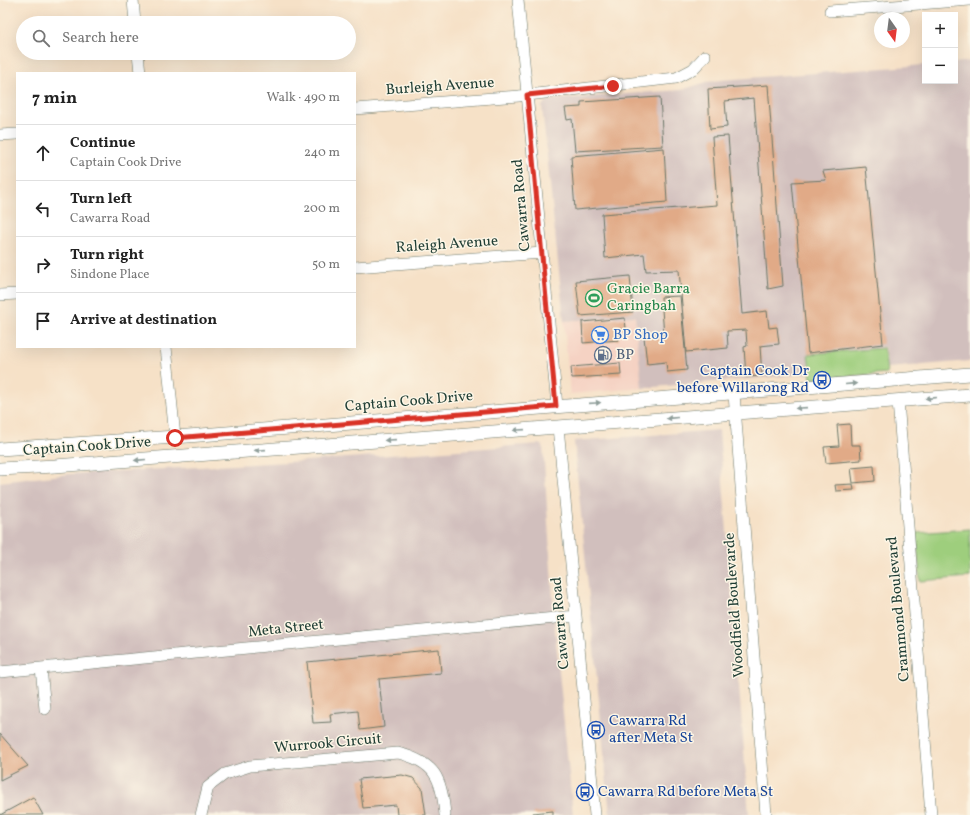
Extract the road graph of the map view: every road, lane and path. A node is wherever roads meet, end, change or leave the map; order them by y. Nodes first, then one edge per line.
1 (133, 0) edge
2 (518, 0) edge
3 (970, 0) edge
4 (830, 11) dead end
5 (134, 16) edge
6 (704, 56) dead end
7 (139, 60) edge
8 (140, 72) edge
9 (527, 95) junction
10 (356, 109) edge
11 (16, 134) edge
12 (0, 135) edge
13 (542, 253) junction
14 (356, 267) edge
15 (16, 294) edge
16 (0, 295) edge
17 (166, 348) edge
18 (970, 374) edge
19 (734, 394) junction
20 (970, 395) edge
21 (898, 401) junction
22 (556, 406) junction
23 (735, 413) junction
24 (558, 427) junction
25 (175, 438) junction
26 (0, 449) edge
27 (179, 456) junction
28 (0, 469) edge
29 (576, 616) junction
30 (41, 668) junction
31 (0, 672) edge
32 (45, 709) dead end
33 (201, 815) edge
34 (445, 815) edge
35 (595, 815) edge
36 (766, 815) edge
37 (931, 815) edge

1 - 5 street
2 - 9 street, Cawarra Road
3 - 4 street
6 - 9 street, Burleigh Avenue
7 - 8 street
9 - 10 street, Burleigh Avenue
9 - 13 street, Cawarra Road
11 - 12 street
13 - 14 street, Raleigh Avenue
13 - 22 street, Cawarra Road
15 - 16 street
17 - 25 street
19 -> 18 main road, Captain Cook Drive
22 -> 19 main road, Captain Cook Drive
19 - 23 street, Woodfield Boulevarde
20 -> 21 main road, Captain Cook Drive
21 -> 23 main road, Captain Cook Drive
21 - 37 street, Crammond Boulevard
22 - 24 main road
22 - 25 main road, Captain Cook Drive
23 -> 24 main road, Captain Cook Drive
23 - 36 street, Woodfield Boulevarde
24 -> 27 main road, Captain Cook Drive
24 - 29 street, Cawarra Road
25 - 26 main road, Captain Cook Drive
25 - 27 main road
27 -> 28 main road, Captain Cook Drive
29 - 30 street, Meta Street
29 - 35 street, Cawarra Road
30 - 31 street, Meta Street
30 - 32 street
33 - 34 street, Wurrook Circuit

